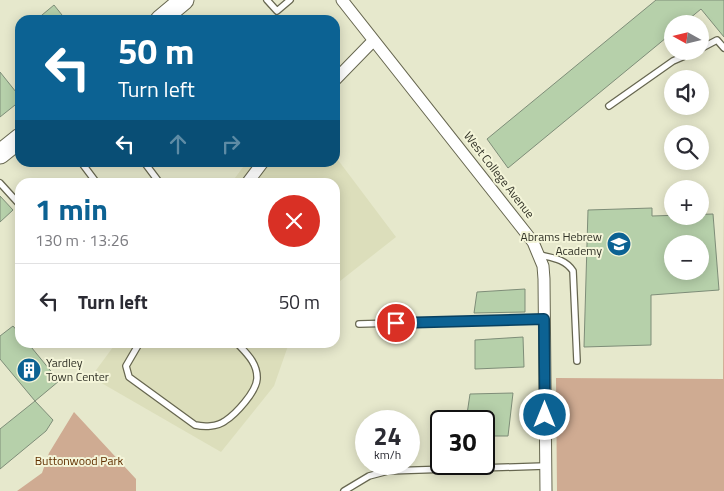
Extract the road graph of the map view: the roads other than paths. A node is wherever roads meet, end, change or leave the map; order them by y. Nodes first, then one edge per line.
1 (268, 0) edge
2 (290, 0) edge
3 (342, 0) edge
4 (373, 41) junction
5 (709, 44) edge
6 (724, 48) edge
7 (675, 60) edge
8 (340, 75) edge
9 (609, 106) dead end
10 (15, 142) edge
11 (0, 154) edge
12 (86, 167) edge
13 (148, 167) edge
14 (259, 167) edge
15 (93, 178) edge
16 (156, 178) edge
17 (251, 178) edge
18 (0, 183) edge
19 (15, 200) edge
20 (540, 255) junction
21 (544, 319) junction
22 (359, 324) dead end
23 (136, 348) edge
24 (242, 348) edge
25 (577, 361) dead end
26 (545, 466) junction
27 (344, 491) edge
28 (546, 491) edge

1 - 2 lane
3 - 4 street, West College Avenue
4 - 8 street
4 - 20 street, West College Avenue
5 - 6 lane
7 - 9 lane
10 - 11 main road
12 - 15 lane
13 - 16 lane
14 - 17 street
18 - 19 lane
20 - 21 street, West College Avenue
20 - 25 lane
21 - 22 lane
21 - 26 street, West College Avenue
23 - 24 lane
26 - 27 lane
26 - 28 street, West College Avenue

